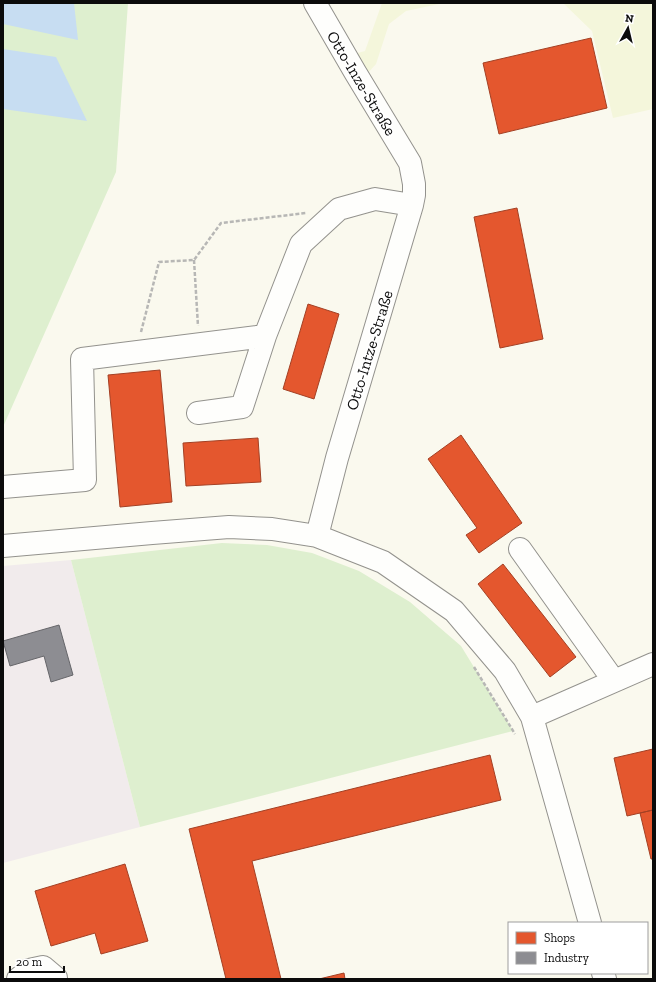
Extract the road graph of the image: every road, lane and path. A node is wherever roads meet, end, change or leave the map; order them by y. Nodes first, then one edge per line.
1 (315, 3) edge
2 (410, 163) joint
3 (412, 205) junction
4 (307, 212) dead end
5 (194, 260) junction
6 (265, 336) junction
7 (199, 344) junction
8 (135, 352) junction
9 (198, 413) dead end
10 (3, 487) edge
11 (317, 536) junction
12 (3, 546) edge
13 (520, 549) dead end
14 (653, 664) edge
15 (473, 666) dead end
16 (614, 681) junction
17 (532, 717) junction
18 (516, 738) dead end
19 (590, 922) edge
20 (18, 979) edge
21 (56, 979) edge

1 - 2 street, Otto-Inze-Straße
2 - 3 street, Otto-Intze-Straße
3 - 6 street
3 - 11 street, Otto-Intze-Straße
4 - 5 path
5 - 7 path
5 - 8 path
6 - 7 street
6 - 9 street
7 - 8 street
8 - 10 street
11 - 12 street
11 - 17 street
13 - 16 street
14 - 16 street
15 - 18 path
16 - 17 street
17 - 19 street
20 - 21 street

